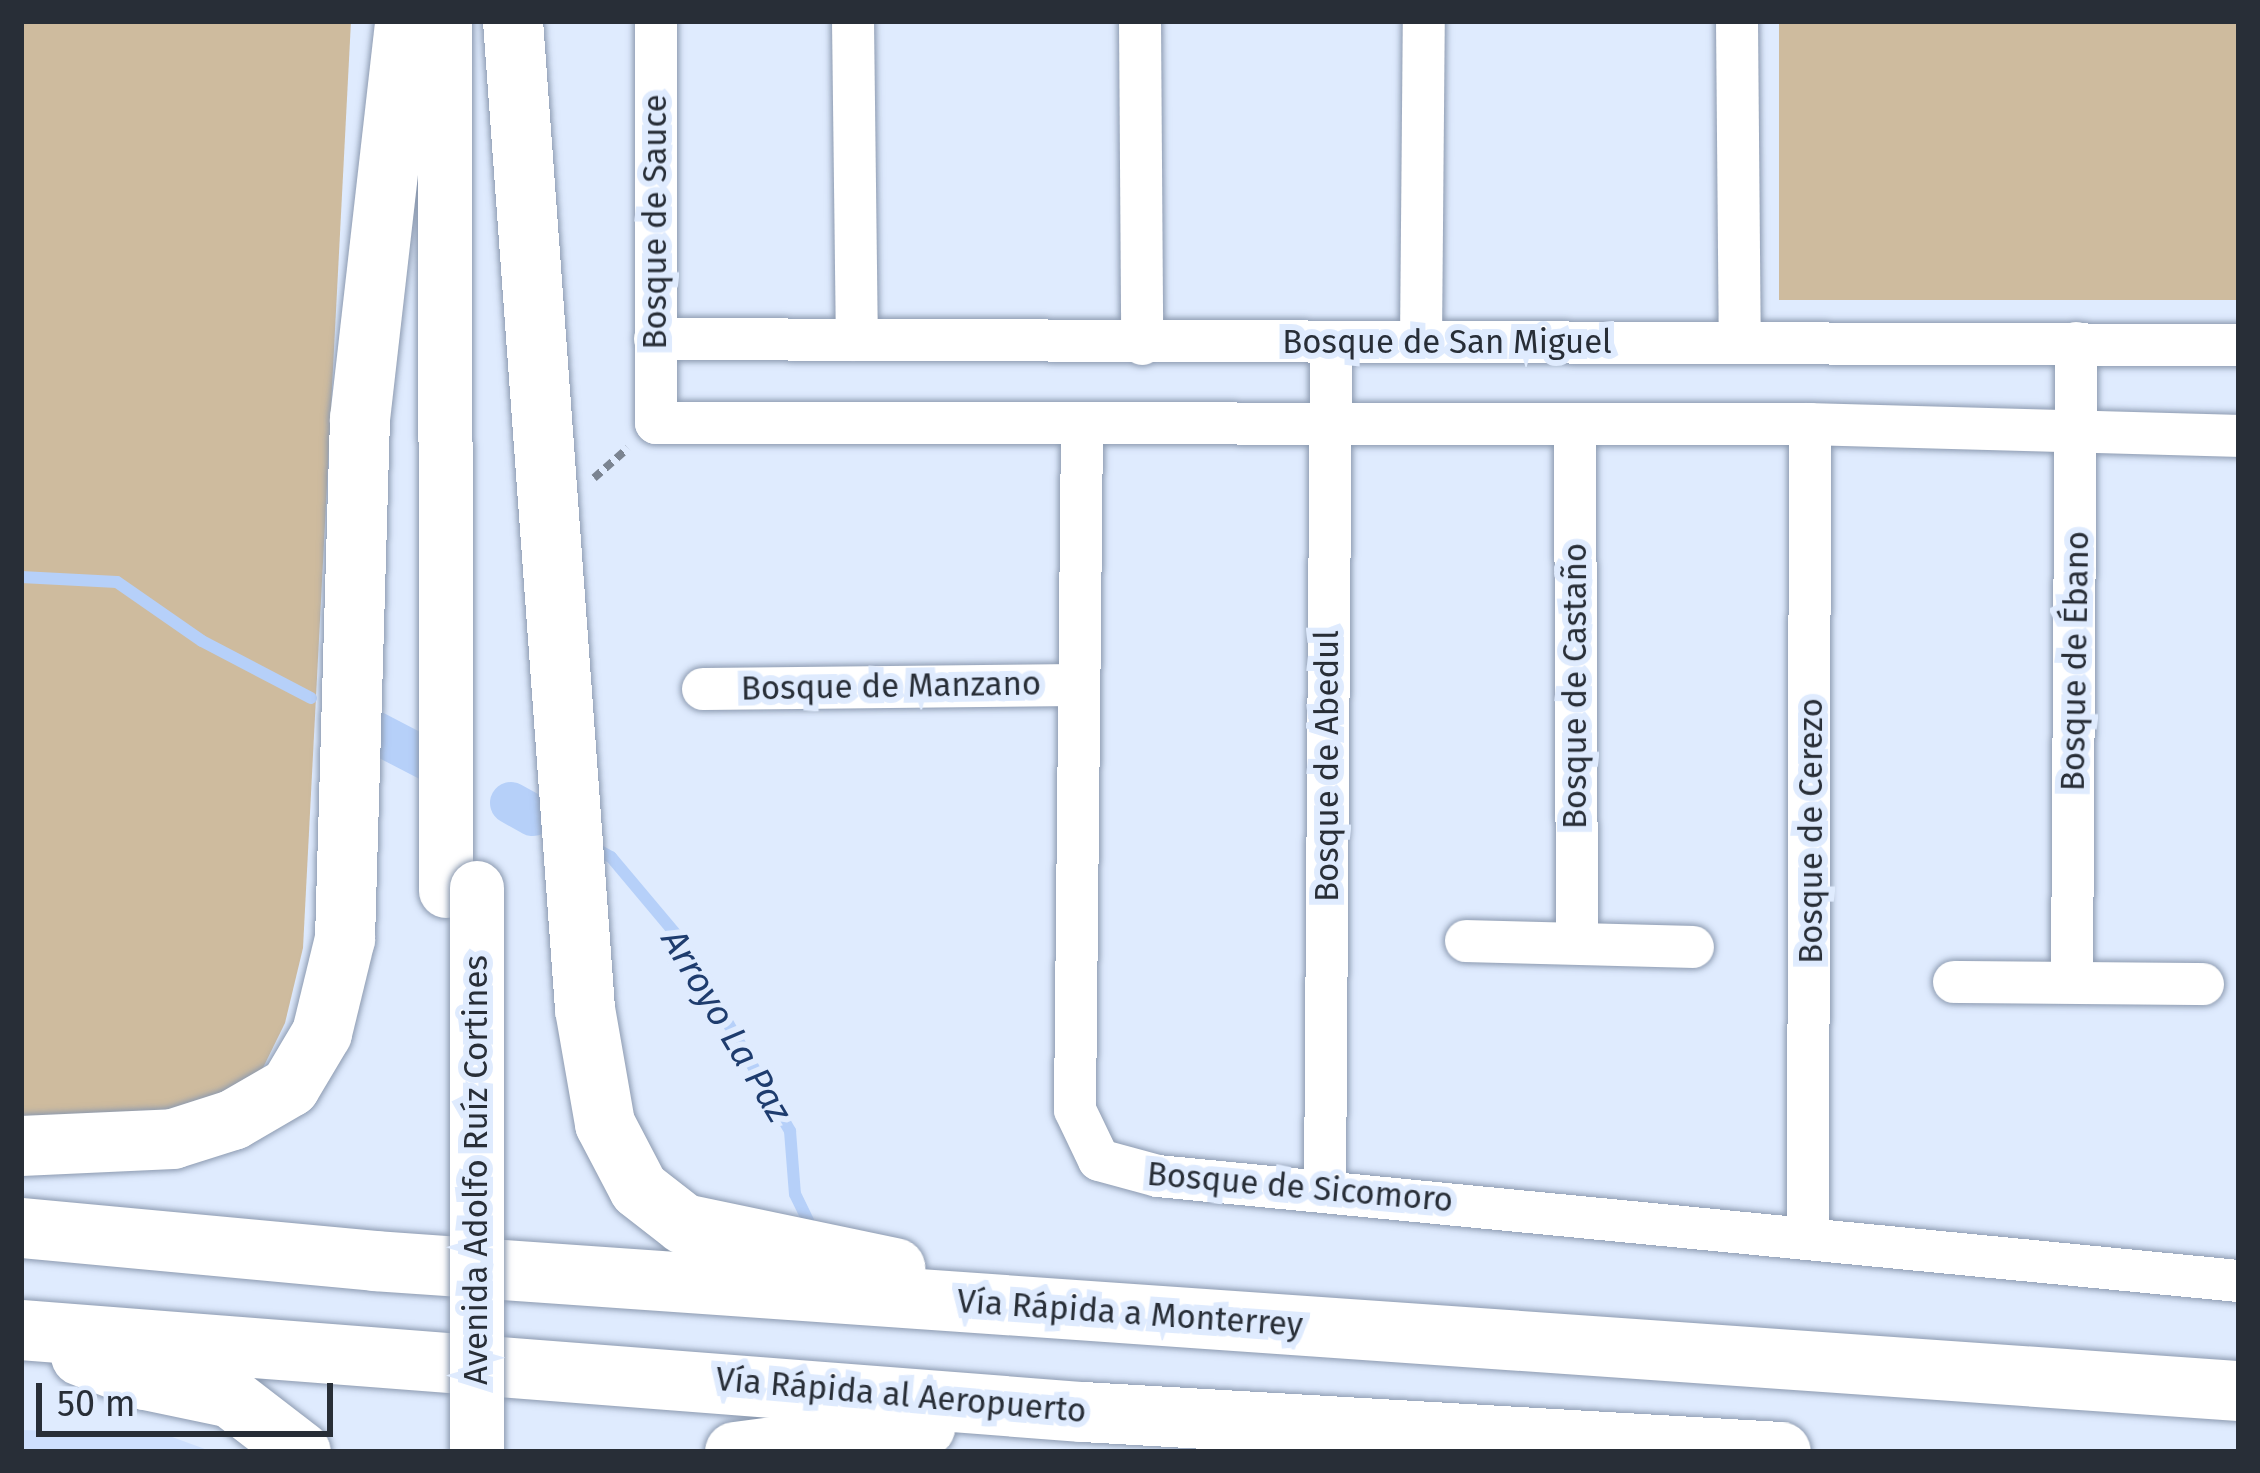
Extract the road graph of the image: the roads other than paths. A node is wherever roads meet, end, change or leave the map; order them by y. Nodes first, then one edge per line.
1 (405, 21) edge
2 (445, 21) edge
3 (470, 21) edge
4 (513, 21) edge
5 (656, 21) edge
6 (853, 21) edge
7 (1140, 21) edge
8 (1424, 21) edge
9 (1737, 21) edge
10 (656, 339) junction
11 (857, 340) junction
12 (1421, 341) junction
13 (1740, 342) junction
14 (1142, 344) junction
15 (1331, 344) junction
16 (2076, 344) junction
17 (2239, 345) edge
18 (1810, 424) junction
19 (1082, 428) junction
20 (1331, 428) junction
21 (1575, 428) junction
22 (2079, 435) junction
23 (2239, 436) edge
24 (1078, 685) junction
25 (704, 689) dead end
26 (461, 889) junction
27 (1466, 941) dead end
28 (1576, 944) junction
29 (1694, 947) dead end
30 (2072, 979) junction
31 (1954, 982) dead end
32 (2203, 984) dead end
33 (21, 1146) edge
34 (1325, 1189) junction
35 (21, 1228) edge
36 (1808, 1238) junction
37 (2239, 1281) edge
38 (1070, 1309) junction
39 (34, 1331) edge
40 (2239, 1391) edge
41 (1083, 1412) junction
42 (1391, 1438) edge
43 (302, 1452) edge
44 (446, 1452) edge
45 (478, 1452) edge
46 (735, 1452) edge
47 (1781, 1452) edge

1 - 33 highway
2 - 26 main road
3 - 26 main road
4 - 38 highway
5 - 10 street, Bosque de Sauce
6 - 11 street
7 - 14 street
8 - 12 street
9 - 13 street
10 - 11 street, Bosque de San Miguel
10 - 19 street, Bosque de Sauce
11 - 14 street, Bosque de San Miguel
12 - 13 street, Bosque de San Miguel
12 - 15 street, Bosque de San Miguel
13 - 16 street, Bosque de San Miguel
14 - 15 street, Bosque de San Miguel
15 - 20 street, Bosque de Abedul
16 - 17 street, Bosque de San Miguel
16 - 22 street, Bosque de Ébano
18 - 21 street
18 - 22 street
18 - 36 street, Bosque de Cerezo
19 - 20 street
19 - 24 street, Bosque de Sicomoro
20 - 21 street
20 - 34 street, Bosque de Abedul
21 - 28 street, Bosque de Castaño
22 - 23 street
22 - 30 street, Bosque de Ébano
24 - 25 street, Bosque de Manzano
24 - 34 street, Bosque de Sicomoro
26 - 44 main road
26 - 45 main road, Avenida Adolfo Ruíz Cortines, bridge
27 - 28 street
28 - 29 street
30 - 31 street
30 - 32 street
34 - 36 street, Bosque de Sicomoro
35 - 38 highway, Vía Rápida a Monterrey
36 - 37 street, Bosque de Sicomoro
38 - 40 highway, Vía Rápida a Monterrey
39 - 41 highway, Vía Rápida al Aeropuerto
39 - 43 highway
41 - 42 highway, Vía Rápida al Aeropuerto
41 - 46 highway
42 - 47 highway, Vía Rápida al Aeropuerto

